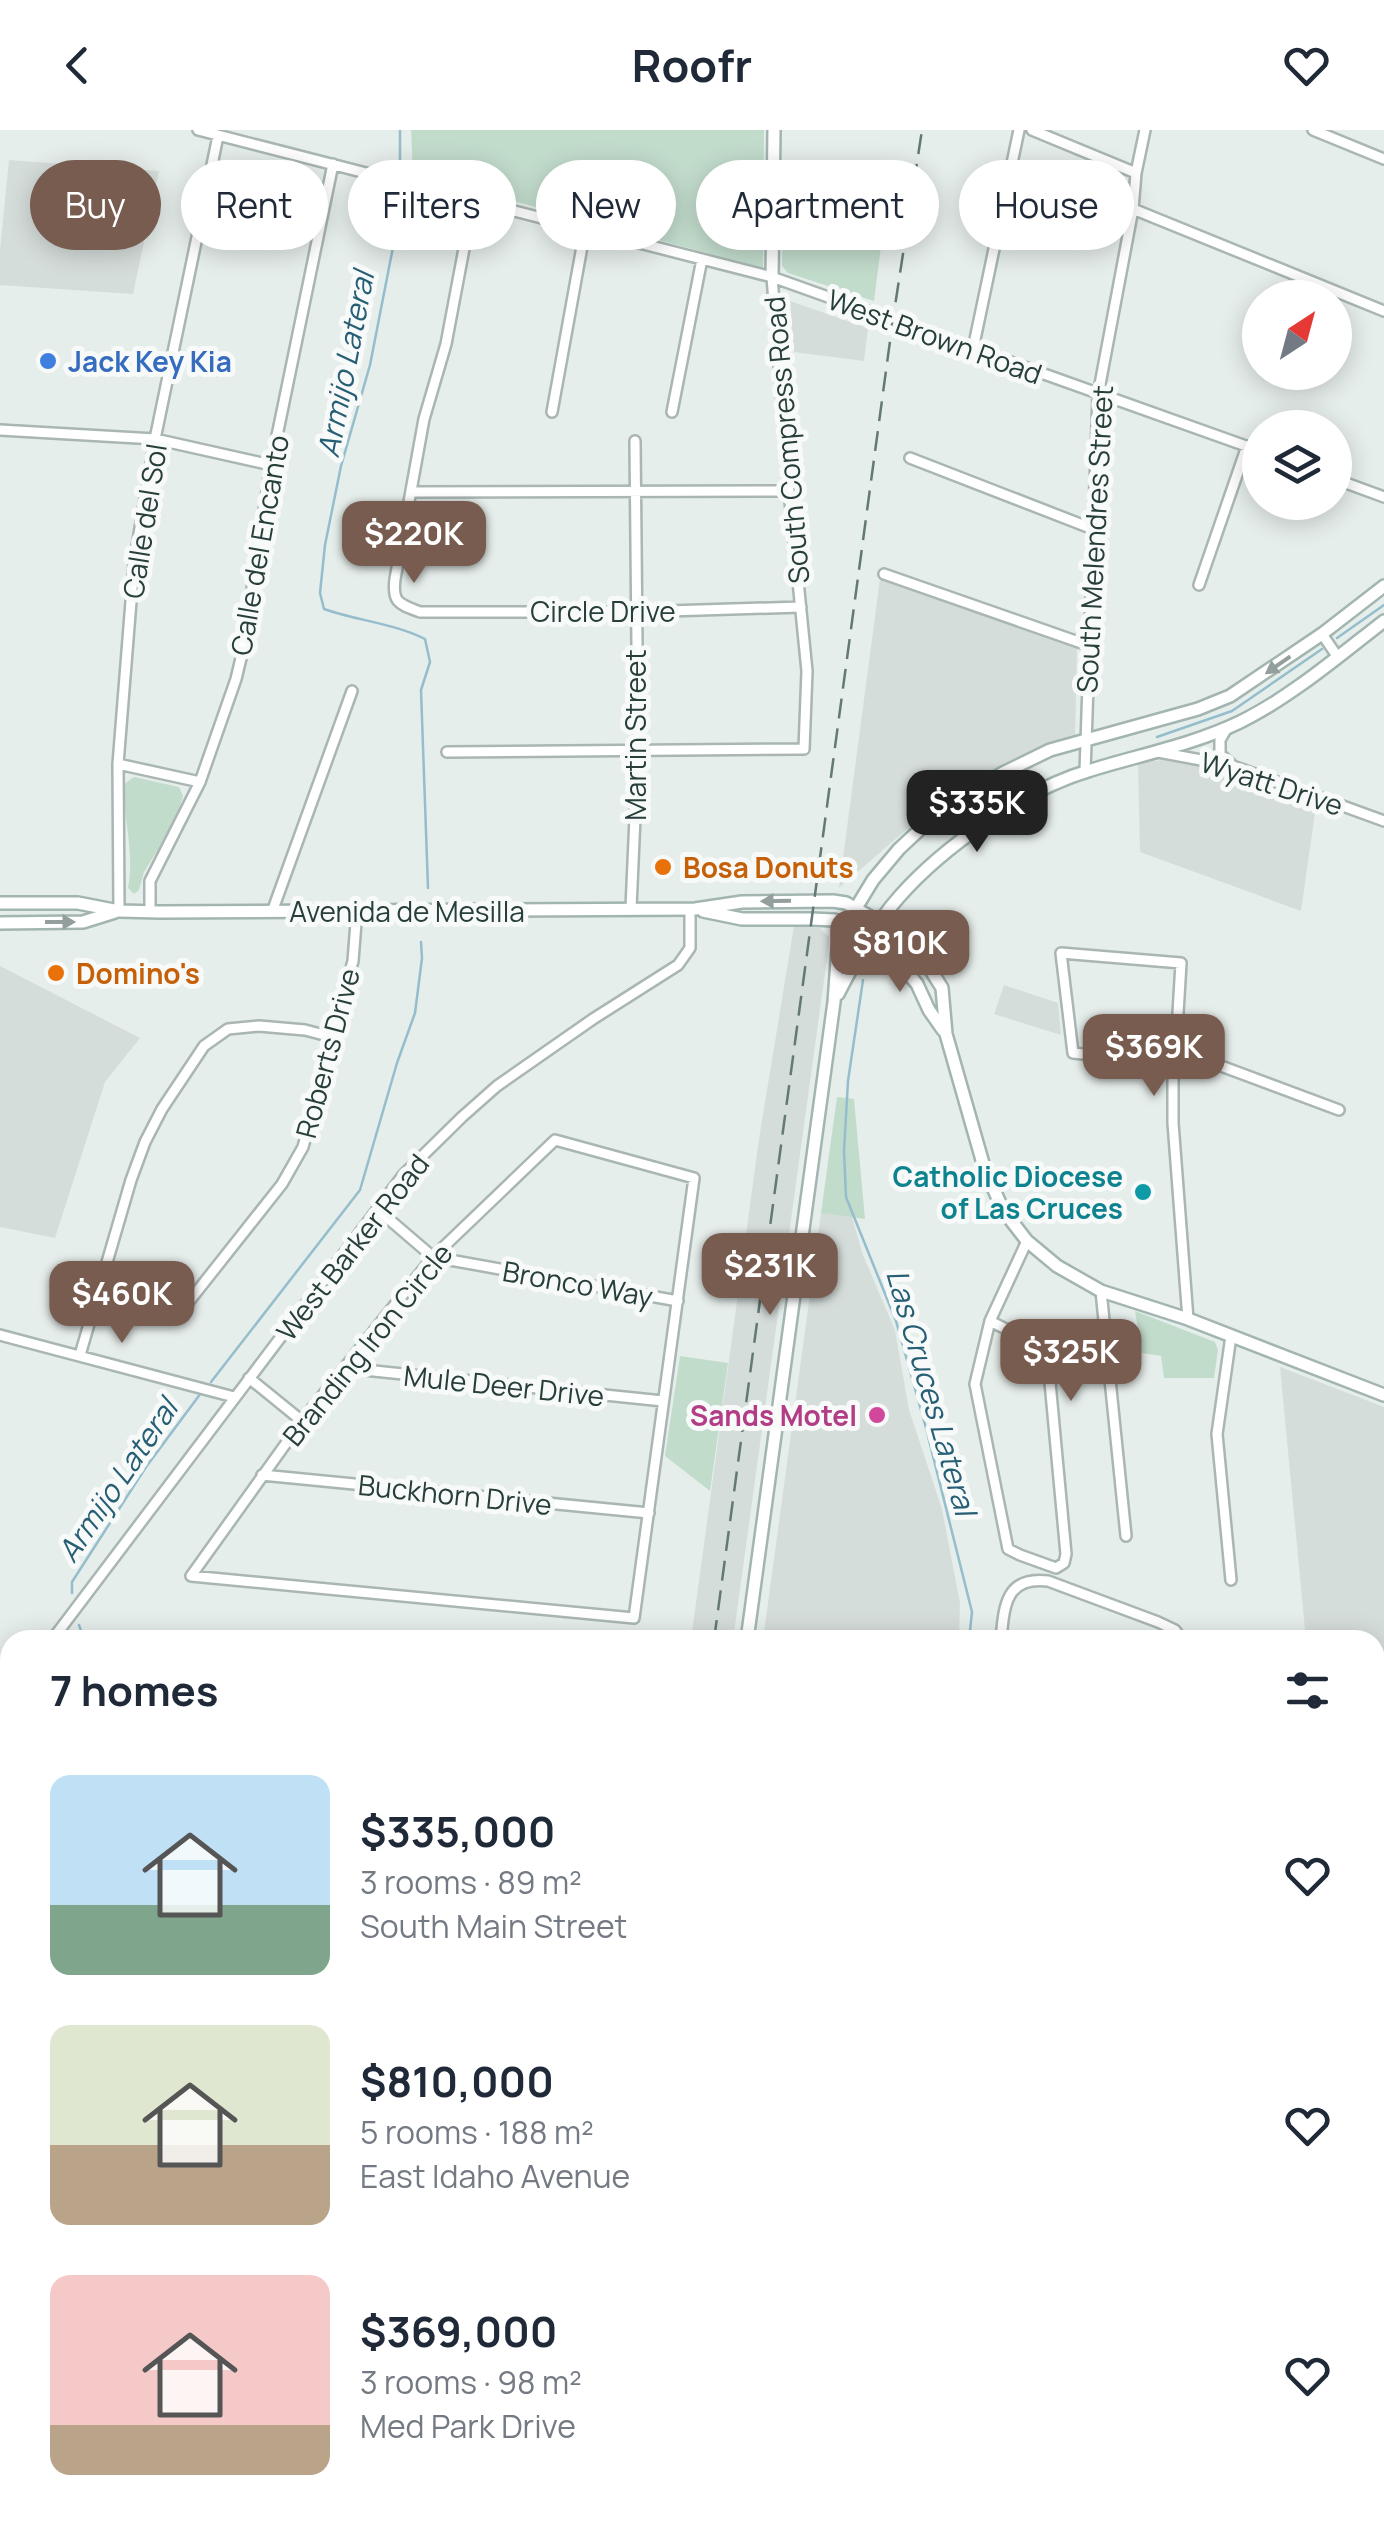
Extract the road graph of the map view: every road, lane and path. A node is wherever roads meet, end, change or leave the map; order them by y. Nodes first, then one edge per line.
1 (198, 130) edge
2 (774, 130) edge
3 (1019, 130) edge
4 (1032, 130) edge
5 (1145, 130) edge
6 (1313, 130) edge
7 (218, 136) junction
8 (1384, 160) edge
9 (333, 164) junction
10 (348, 168) edge
11 (1136, 173) junction
12 (1134, 197) edge
13 (1134, 209) edge
14 (463, 250) edge
15 (581, 250) edge
16 (663, 250) edge
17 (1125, 250) edge
18 (702, 260) junction
19 (772, 277) junction
20 (1384, 312) edge
21 (973, 349) junction
22 (1098, 395) junction
23 (552, 412) dead end
24 (672, 412) dead end
25 (0, 430) edge
26 (156, 439) junction
27 (635, 441) dead end
28 (1242, 444) edge
29 (910, 458) dead end
30 (1242, 460) edge
31 (272, 465) junction
32 (1352, 485) edge
33 (789, 491) junction
34 (410, 492) junction
35 (636, 492) junction
36 (1384, 497) edge
37 (1093, 529) junction
38 (884, 574) dead end
39 (1199, 585) dead end
40 (1384, 586) edge
41 (801, 607) junction
42 (636, 612) junction
43 (1384, 620) edge
44 (1322, 634) junction
45 (1090, 646) junction
46 (1337, 656) junction
47 (352, 691) dead end
48 (1226, 728) junction
49 (1084, 742) junction
50 (638, 749) junction
51 (447, 752) dead end
52 (1158, 752) junction
53 (118, 764) junction
54 (1232, 766) junction
55 (1084, 772) junction
56 (200, 782) junction
57 (962, 797) junction
58 (1384, 821) edge
59 (980, 828) junction
60 (0, 903) edge
61 (630, 908) junction
62 (856, 908) junction
63 (693, 909) junction
64 (357, 910) junction
65 (119, 911) junction
66 (150, 912) junction
67 (272, 912) junction
68 (0, 923) edge
69 (881, 923) junction
70 (848, 924) junction
71 (870, 938) junction
72 (834, 1002) junction
73 (946, 1034) junction
74 (332, 1036) junction
75 (1173, 1063) junction
76 (1340, 1110) dead end
77 (377, 1208) junction
78 (1027, 1241) junction
79 (433, 1257) junction
80 (1101, 1291) junction
81 (98, 1295) junction
82 (678, 1301) junction
83 (1188, 1318) junction
84 (990, 1321) junction
85 (0, 1335) edge
86 (1231, 1336) junction
87 (80, 1355) junction
88 (345, 1368) junction
89 (249, 1378) junction
90 (1384, 1396) edge
91 (234, 1397) junction
92 (663, 1401) junction
93 (302, 1421) junction
94 (262, 1475) junction
95 (648, 1513) junction
96 (1126, 1536) dead end
97 (1232, 1580) dead end
98 (59, 1630) edge
99 (748, 1630) edge
100 (1002, 1630) edge
101 (1175, 1630) edge

1 - 7 street, West Brown Road
2 - 19 main road, South Compress Road
3 - 21 street
4 - 11 street
5 - 11 street, South Melendres Street
6 - 8 street
7 - 9 street, West Brown Road
7 - 26 street, Calle del Sol
9 - 10 street, West Brown Road
9 - 31 street, Calle del Encanto
11 - 12 street, South Melendres Street
13 - 20 street
14 - 34 street, Circle Drive
15 - 23 street
16 - 18 street, West Brown Road
17 - 22 street, South Melendres Street
18 - 19 street, West Brown Road
18 - 24 street
19 - 21 street, West Brown Road
19 - 33 street, South Compress Road
21 - 22 street, West Brown Road
22 - 28 street, West Brown Road
22 - 37 street, South Melendres Street
25 - 26 street
26 - 31 street
26 - 53 street, Calle del Sol
27 - 35 street, Martin Street
29 - 37 street
30 - 39 street
31 - 56 street, Calle del Encanto
32 - 36 street
33 - 35 street
33 - 41 street, South Compress Road
34 - 35 street
34 - 42 street, Circle Drive
35 - 42 street, Martin Street
37 - 45 street, South Melendres Street
38 - 45 street
40 - 44 main road
41 - 42 street, Circle Drive
41 - 50 street, South Compress Road
42 - 50 street, Martin Street
43 - 46 main road
44 - 46 street
44 -> 49 main road
45 - 49 street, South Melendres Street
46 - 48 main road
47 - 67 street
48 - 52 main road
48 - 54 street
49 - 55 street, South Melendres Street
49 - 57 main road
50 - 51 street
50 - 61 street, Martin Street
52 - 54 street, Wyatt Drive
52 - 55 main road
53 - 56 street
53 - 65 street, Calle del Sol
54 - 58 street, Wyatt Drive
55 - 59 main road
56 - 66 street, Calle del Encanto
57 - 59 street
57 - 62 main road
59 - 69 main road
60 - 65 main road, Avenida de Mesilla
61 - 63 main road, Avenida de Mesilla
61 - 64 main road, Avenida de Mesilla
62 -> 63 main road, Avenida de Mesilla
62 - 69 main road, Avenida de Mesilla
62 - 70 main road
63 - 70 main road, Avenida de Mesilla
63 - 77 street, West Barker Road
64 - 67 main road, Avenida de Mesilla
64 - 74 street, Roberts Drive
65 - 66 main road, Avenida de Mesilla
68 -> 65 main road, Avenida de Mesilla
66 - 67 main road, Avenida de Mesilla
69 - 71 main road
69 - 73 main road, Avenida de Mesilla
70 - 71 main road, Avenida de Mesilla
70 - 72 main road
71 - 72 main road
71 - 73 main road, Avenida de Mesilla
72 - 99 main road
73 - 78 main road
74 - 81 street, Roberts Drive
74 - 81 street
75 - 75 street
75 - 76 street
75 - 83 street
77 - 79 street
77 - 89 street, West Barker Road
78 - 80 main road
78 - 84 street
79 - 82 street, Bronco Way
79 - 82 street, Branding Iron Circle
79 - 88 street, Branding Iron Circle
80 - 83 main road
80 - 96 street
81 - 87 street
82 - 92 street, Branding Iron Circle
83 - 86 main road
84 - 84 street
85 - 87 street
86 - 90 main road
86 - 97 street
87 - 91 street
88 - 92 street, Mule Deer Drive
88 - 93 street, Branding Iron Circle
89 - 91 street, West Barker Road
89 - 93 street
91 - 98 street, West Barker Road
92 - 95 street, Branding Iron Circle
93 - 94 street, Branding Iron Circle
94 - 95 street, Buckhorn Drive
94 - 95 street, Branding Iron Circle
100 - 101 street

